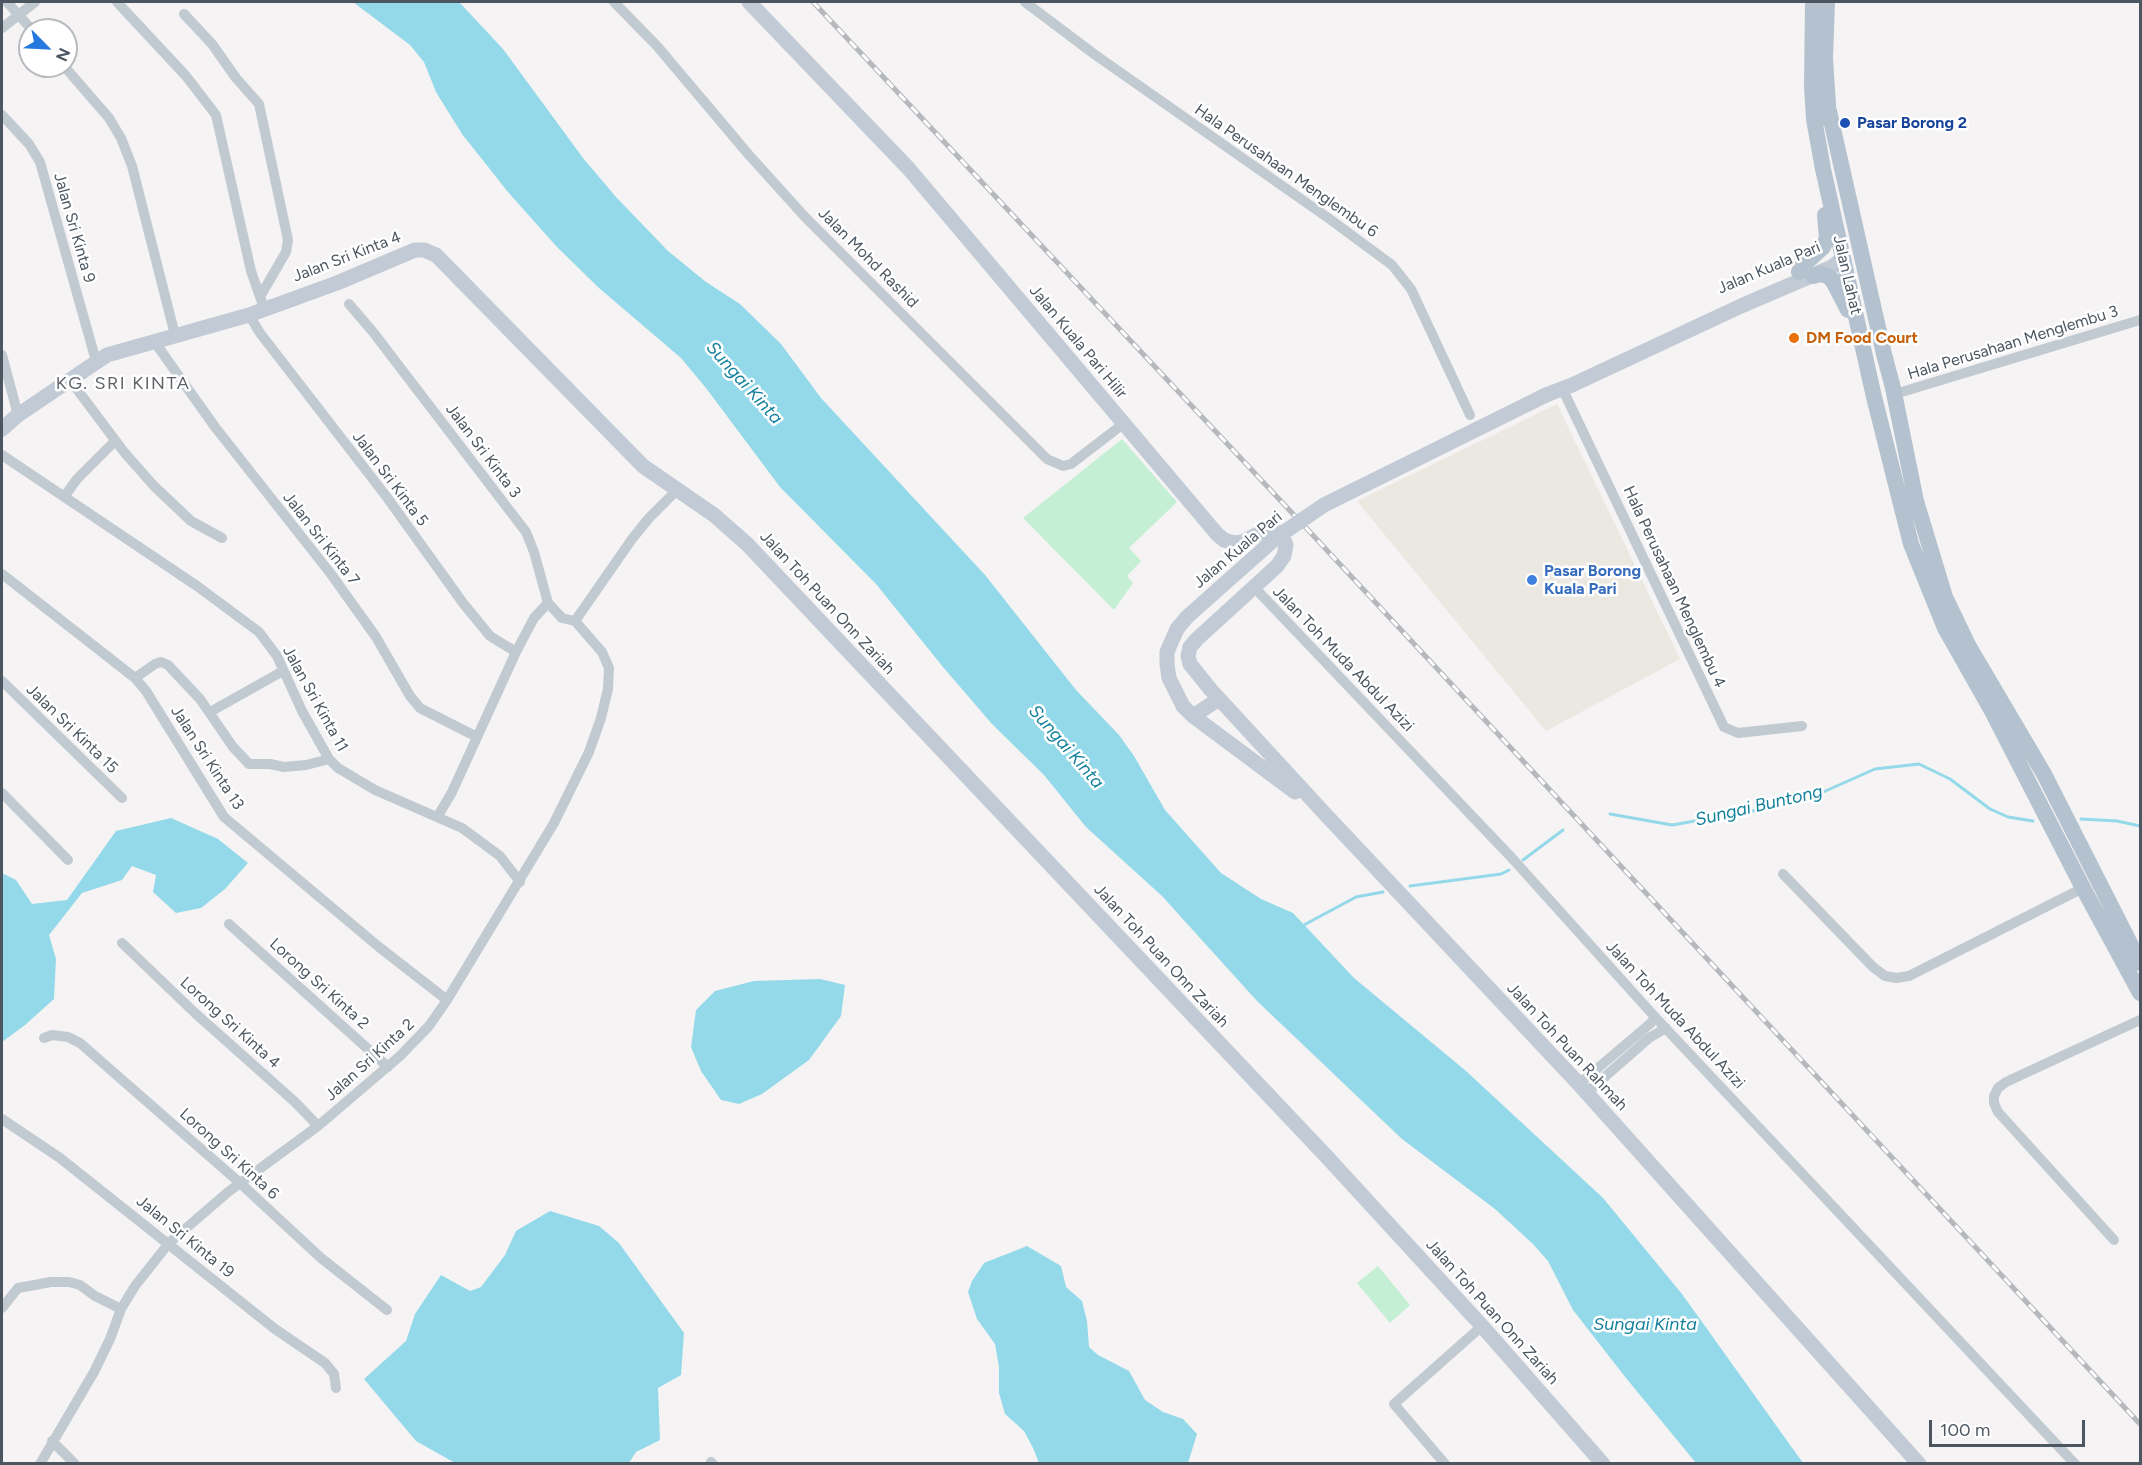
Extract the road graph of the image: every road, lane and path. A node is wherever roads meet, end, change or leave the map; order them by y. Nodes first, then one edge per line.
1 (7, 2) edge
2 (35, 2) edge
3 (117, 2) edge
4 (614, 2) edge
5 (749, 2) edge
6 (1025, 2) edge
7 (1813, 2) edge
8 (1827, 2) edge
9 (184, 14) dead end
10 (19, 15) junction
11 (22, 18) edge
12 (2, 28) edge
13 (74, 78) edge
14 (2, 115) edge
15 (1822, 115) junction
16 (1843, 258) junction
17 (1806, 274) junction
18 (262, 302) junction
19 (349, 304) dead end
20 (249, 315) junction
21 (2139, 322) edge
22 (1860, 329) junction
23 (175, 335) junction
24 (154, 341) junction
25 (2, 356) edge
26 (96, 361) junction
27 (70, 380) junction
28 (1562, 388) junction
29 (1895, 394) junction
30 (18, 415) junction
31 (1470, 415) dead end
32 (1123, 424) junction
33 (2, 429) edge
34 (115, 441) junction
35 (2, 455) edge
36 (677, 490) junction
37 (64, 497) junction
38 (222, 538) dead end
39 (2, 574) edge
40 (1253, 586) junction
41 (548, 603) junction
42 (575, 621) junction
43 (516, 652) junction
44 (1188, 656) joint
45 (283, 671) junction
46 (135, 678) junction
47 (2, 681) edge
48 (1219, 699) junction
49 (1188, 711) junction
50 (210, 712) junction
51 (1802, 726) dead end
52 (477, 737) junction
53 (329, 759) junction
54 (2, 793) edge
55 (122, 798) dead end
56 (1326, 815) junction
57 (438, 816) junction
58 (68, 860) dead end
59 (1783, 874) dead end
60 (520, 882) junction
61 (2083, 888) junction
62 (229, 924) dead end
63 (122, 943) dead end
64 (2139, 957) edge
65 (2140, 993) edge
66 (447, 1000) junction
67 (1655, 1017) junction
68 (2140, 1020) edge
69 (1666, 1028) junction
70 (1646, 1034) junction
71 (44, 1038) dead end
72 (388, 1067) junction
73 (1576, 1082) junction
74 (1590, 1097) junction
75 (2, 1119) edge
76 (318, 1126) junction
77 (240, 1184) junction
78 (2114, 1240) dead end
79 (169, 1243) junction
80 (2, 1308) edge
81 (121, 1309) junction
82 (387, 1310) dead end
83 (1482, 1326) junction
84 (336, 1388) dead end
85 (52, 1441) junction
86 (40, 1464) edge
87 (75, 1464) edge
88 (1445, 1464) edge
89 (1603, 1464) edge
90 (1919, 1464) edge
91 (2075, 1464) edge

1 - 10 street
2 - 10 street
3 - 18 street
4 - 32 street, Jalan Mohd Rashid
5 - 32 street, Jalan Kuala Pari Hilir
6 - 31 street, Hala Perusahaan Menglembu 6
7 - 15 main road
8 - 15 main road
9 - 18 street
10 - 11 street
10 - 12 street
13 - 23 street
14 - 26 street, Jalan Sri Kinta 9
15 - 16 main road
15 - 17 main road
15 - 29 main road
16 - 17 street, Jalan Kuala Pari
16 - 22 main road, Jalan Lahat
16 - 29 main road
17 - 22 main road
17 - 28 street, Jalan Kuala Pari
18 - 20 street, Jalan Sri Kinta 4
18 - 36 street, Jalan Sri Kinta 4
19 - 41 street, Jalan Sri Kinta 3
20 - 23 street, Jalan Sri Kinta 4
20 - 43 street, Jalan Sri Kinta 5
21 - 29 street, Hala Perusahaan Menglembu 3
22 - 61 main road, Jalan Lahat
23 - 24 street, Jalan Sri Kinta 4
24 - 26 street, Jalan Sri Kinta 4
24 - 52 street, Jalan Sri Kinta 7
25 - 30 street
26 - 27 street, Jalan Sri Kinta 4
27 - 30 street, Jalan Sri Kinta 4
27 - 34 street
28 - 49 street, Jalan Kuala Pari, bridge
28 - 51 street, Hala Perusahaan Menglembu 4
29 - 64 main road
30 - 33 street, Jalan Sri Kinta 4
32 - 40 street, Jalan Kuala Pari Hilir
34 - 37 street
34 - 38 street
35 - 37 street, Jalan Sri Kinta 11
36 - 42 street
36 - 83 street, Jalan Toh Puan Onn Zariah
37 - 45 street, Jalan Sri Kinta 11
39 - 46 street, Jalan Sri Kinta 13
40 - 44 street, Jalan Kuala Pari Hilir
40 - 67 street, Jalan Toh Muda Abdul Azizi
41 - 42 street
41 - 43 street
42 - 60 street, Jalan Sri Kinta 2
43 - 52 street
44 - 48 street, Jalan Toh Puan Rahmah
45 - 50 street
45 - 53 street, Jalan Sri Kinta 11
46 - 50 street
46 - 66 street, Jalan Sri Kinta 13
47 - 55 street, Jalan Sri Kinta 15
48 - 49 street
48 - 56 street, Jalan Toh Puan Rahmah
49 - 56 street, Jalan Kuala Pari
50 - 53 street
52 - 57 street
53 - 57 street, Jalan Sri Kinta 11
54 - 58 street
56 - 73 street, Jalan Toh Puan Rahmah
57 - 60 street, Jalan Sri Kinta 11
59 - 61 street
60 - 66 street, Jalan Sri Kinta 2
61 - 65 main road, Jalan Lahat
62 - 72 street, Lorong Sri Kinta 2
63 - 76 street, Lorong Sri Kinta 4
66 - 72 street, Jalan Sri Kinta 2
67 - 69 street, Jalan Toh Muda Abdul Azizi
67 - 70 street
68 - 78 street
69 - 70 street
69 - 91 street, Jalan Toh Muda Abdul Azizi
70 - 73 street
70 - 74 street
71 - 77 street, Lorong Sri Kinta 6
72 - 76 street, Jalan Sri Kinta 2
73 - 74 street, Jalan Toh Puan Rahmah
74 - 90 street, Jalan Toh Puan Rahmah
75 - 79 street, Jalan Sri Kinta 19
76 - 77 street, Jalan Sri Kinta 2
77 - 79 street, Jalan Sri Kinta 2
77 - 82 street, Lorong Sri Kinta 6
79 - 81 street, Jalan Sri Kinta 2
79 - 84 street, Jalan Sri Kinta 19
80 - 81 street
81 - 85 street, Jalan Sri Kinta 2
83 - 88 street
83 - 89 street, Jalan Toh Puan Onn Zariah
85 - 86 street, Jalan Sri Kinta 2
85 - 87 street

